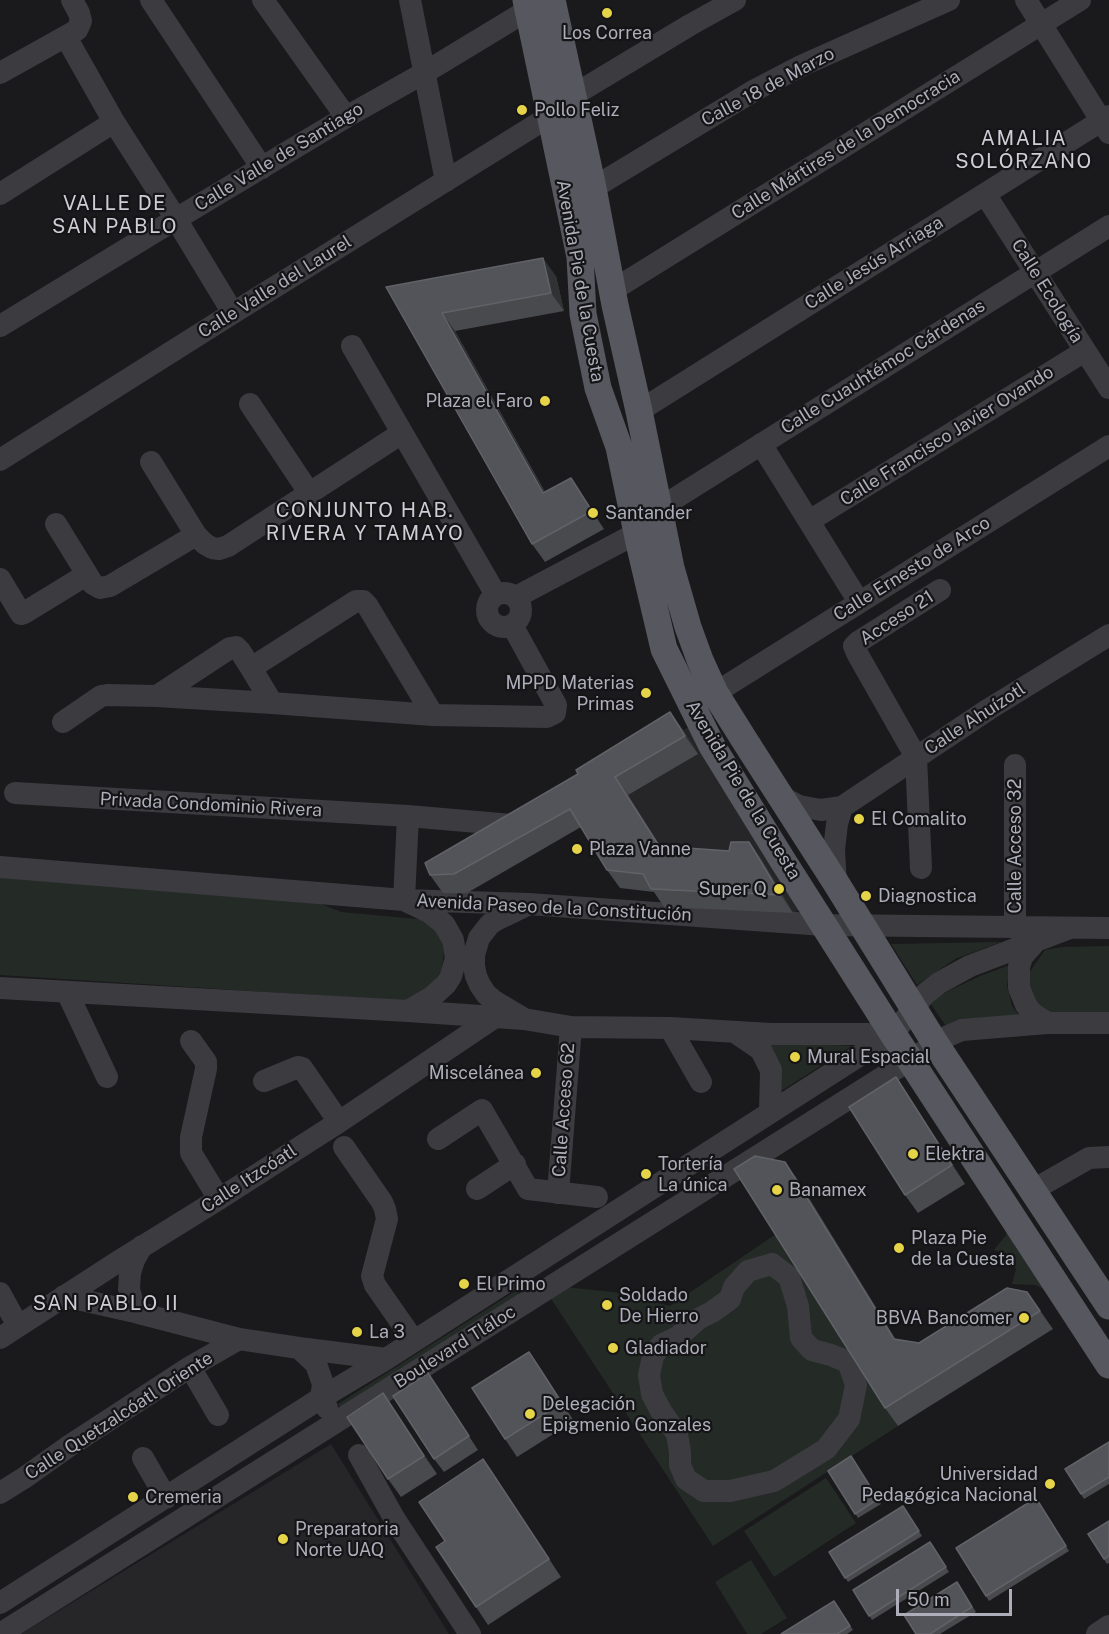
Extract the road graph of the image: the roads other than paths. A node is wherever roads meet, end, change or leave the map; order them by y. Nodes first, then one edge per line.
1 (72, 0) edge
2 (151, 0) edge
3 (263, 0) edge
4 (410, 0) edge
5 (735, 0) edge
6 (949, 0) edge
7 (1026, 0) edge
8 (1080, 0) edge
9 (536, 3) edge
10 (1041, 24) junction
11 (74, 29) junction
12 (0, 73) edge
13 (424, 73) junction
14 (572, 96) junction
15 (550, 116) junction
16 (346, 117) junction
17 (114, 122) junction
18 (1106, 123) edge
19 (262, 168) junction
20 (446, 181) junction
21 (593, 188) junction
22 (0, 194) edge
23 (985, 194) junction
24 (176, 219) junction
25 (1109, 226) edge
26 (1036, 272) junction
27 (612, 290) junction
28 (233, 313) junction
29 (0, 326) edge
30 (352, 346) dead end
31 (1085, 351) junction
32 (1109, 388) edge
33 (250, 404) dead end
34 (639, 411) junction
35 (402, 433) junction
36 (761, 444) junction
37 (1109, 446) edge
38 (2, 456) edge
39 (151, 462) dead end
40 (310, 494) junction
41 (658, 509) junction
42 (809, 521) junction
43 (56, 524) dead end
44 (196, 535) junction
45 (638, 540) junction
46 (86, 575) junction
47 (0, 579) edge
48 (940, 590) dead end
49 (859, 602) junction
50 (511, 607) junction
51 (1109, 635) edge
52 (251, 668) junction
53 (715, 693) junction
54 (157, 696) junction
55 (272, 703) junction
56 (434, 715) junction
57 (63, 722) dead end
58 (916, 757) junction
59 (1015, 765) dead end
60 (15, 793) dead end
61 (778, 795) junction
62 (842, 807) junction
63 (408, 816) junction
64 (512, 825) edge
65 (0, 867) edge
66 (921, 868) dead end
67 (836, 883) junction
68 (404, 900) junction
69 (529, 904) junction
70 (861, 924) junction
71 (824, 925) junction
72 (1016, 928) junction
73 (1070, 928) junction
74 (1109, 928) edge
75 (1035, 941) junction
76 (0, 988) edge
77 (67, 993) junction
78 (913, 1008) junction
79 (408, 1011) junction
80 (495, 1017) junction
81 (524, 1019) junction
82 (1047, 1023) junction
83 (1109, 1023) edge
84 (571, 1027) junction
85 (670, 1028) junction
86 (735, 1032) junction
87 (894, 1034) junction
88 (191, 1041) dead end
89 (935, 1043) junction
90 (910, 1059) junction
91 (106, 1077) dead end
92 (264, 1081) dead end
93 (701, 1082) dead end
94 (771, 1112) junction
95 (339, 1122) junction
96 (438, 1139) dead end
97 (344, 1147) dead end
98 (1109, 1156) edge
99 (515, 1164) junction
100 (477, 1189) dead end
101 (1033, 1190) junction
102 (558, 1193) junction
103 (597, 1197) dead end
104 (219, 1199) junction
105 (142, 1246) junction
106 (0, 1293) edge
107 (64, 1296) junction
108 (1109, 1306) edge
109 (135, 1312) junction
110 (9, 1332) edge
111 (239, 1339) junction
112 (414, 1341) junction
113 (661, 1345) joint
114 (299, 1348) junction
115 (386, 1359) junction
116 (1109, 1365) edge
117 (189, 1367) junction
118 (321, 1398) junction
119 (218, 1415) dead end
120 (336, 1422) junction
121 (359, 1455) edge
122 (143, 1458) dead end
123 (0, 1493) edge
124 (166, 1498) junction
125 (0, 1603) edge
126 (1109, 1626) edge
127 (0, 1634) edge
128 (470, 1634) edge
129 (1097, 1634) edge

1 - 11 street
2 - 19 street
3 - 16 street
4 - 13 street
5 - 14 street
6 - 21 street, Calle 18 de Marzo
7 - 10 street
8 - 10 street, Calle Mártires de la Democracia
9 - 13 street, Calle Valle de Santiago
9 - 14 main road, Avenida Pie de la Cuesta
9 - 15 main road, Avenida Pie de la Cuesta
10 - 18 street
10 - 27 street, Calle Mártires de la Democracia
11 - 12 street
11 - 17 street
13 - 16 street, Calle Valle de Santiago
13 - 20 street
14 - 21 main road, Avenida Pie de la Cuesta
15 - 20 street, Calle Valle del Laurel
15 - 45 main road, Avenida Pie de la Cuesta
16 - 19 street, Calle Valle de Santiago
17 - 22 street
17 - 24 street
18 - 23 street, Calle Jesús Arriaga
19 - 24 street, Calle Valle de Santiago
20 - 28 street, Calle Valle del Laurel
21 - 27 main road, Avenida Pie de la Cuesta
23 - 26 street, Calle Ecología
23 - 34 street, Calle Jesús Arriaga
24 - 28 street
24 - 29 street, Calle Valle de Santiago
25 - 26 street, Calle Cuauhtémoc Cárdenas
26 - 31 street, Calle Ecología
26 - 36 street, Calle Cuauhtémoc Cárdenas
27 - 34 main road, Avenida Pie de la Cuesta
28 - 38 street, Calle Valle del Laurel
30 - 35 street
31 - 32 street, Calle Ecología
31 - 42 street, Calle Francisco Javier Ovando
33 - 40 street
34 - 41 main road, Avenida Pie de la Cuesta
35 - 40 street
35 - 50 street
36 - 41 street, Calle Cuauhtémoc Cárdenas
36 - 42 street
37 - 49 street, Calle Ernesto de Arco
39 - 44 street
40 - 44 street
41 - 53 main road, Avenida Pie de la Cuesta
42 - 49 street
43 - 46 street
44 - 46 street
45 - 50 street
45 - 71 main road, Avenida Pie de la Cuesta
46 - 47 street
48 - 58 street, Acceso 21
49 - 53 street, Calle Ernesto de Arco
50 - 56 street
51 - 58 street, Calle Ahuízotl
52 - 54 street
52 - 55 street
52 - 56 street
53 - 61 main road, Avenida Pie de la Cuesta
54 - 55 street
54 - 57 street
55 - 56 street
58 - 62 street, Calle Ahuízotl
58 - 66 street
59 - 72 street, Calle Acceso 32
60 - 63 street, Privada Condominio Rivera
61 - 62 street
61 - 67 main road, Avenida Pie de la Cuesta
62 - 67 street
63 - 64 street, Privada Condominio Rivera
63 - 68 street
65 - 68 street, Avenida Paseo de la Constitución
67 - 70 main road, Avenida Pie de la Cuesta
68 - 69 street, Avenida Paseo de la Constitución
68 - 79 street
69 - 71 street, Avenida Paseo de la Constitución
69 - 81 street
70 - 71 street, Avenida Paseo de la Constitución
70 - 72 street, Avenida Paseo de la Constitución
70 - 78 main road, Avenida Pie de la Cuesta
71 - 87 main road, Avenida Pie de la Cuesta
72 - 73 street, Avenida Paseo de la Constitución
73 - 74 street, Avenida Paseo de la Constitución
73 - 75 street
75 - 78 street
75 - 82 street
76 - 77 street
77 - 79 street
77 - 91 street
78 - 87 street
78 - 89 main road, Avenida Pie de la Cuesta
79 - 80 street
80 - 81 street
80 - 95 street, Calle Itzcóatl
81 - 84 street
82 - 83 street
82 - 89 street
84 - 85 street
84 - 102 street, Calle Acceso 62
85 - 86 street
85 - 93 street
86 - 87 street
86 - 94 street
87 - 89 main road
87 - 90 main road, Avenida Pie de la Cuesta
87 - 94 street, Boulevard Tláloc
88 - 104 street
89 - 90 street, Boulevard Tláloc
89 - 101 main road, Avenida Pie de la Cuesta
90 - 116 main road, Avenida Pie de la Cuesta
90 - 120 street, Boulevard Tláloc
92 - 95 street
94 - 112 street, Boulevard Tláloc
95 - 104 street, Calle Itzcóatl
96 - 99 street
97 - 112 street
98 - 101 street
99 - 100 street
99 - 102 street
101 - 108 main road, Avenida Pie de la Cuesta
102 - 103 street
104 - 105 street, Calle Itzcóatl
105 - 107 street, Calle Itzcóatl
105 - 109 street
106 - 110 street
107 - 109 street
107 - 110 street, Calle Itzcóatl
109 - 111 street
111 - 114 street
111 - 117 street, Calle Quetzalcóatl Oriente
112 - 115 street, Boulevard Tláloc
113 - 113 street
114 - 115 street
114 - 118 street
115 - 118 street, Boulevard Tláloc
117 - 119 street
117 - 123 street, Calle Quetzalcóatl Oriente
118 - 120 street
118 - 124 street, Boulevard Tláloc
120 - 127 street, Boulevard Tláloc
121 - 128 street
122 - 124 street
124 - 125 street, Boulevard Tláloc
126 - 129 street

